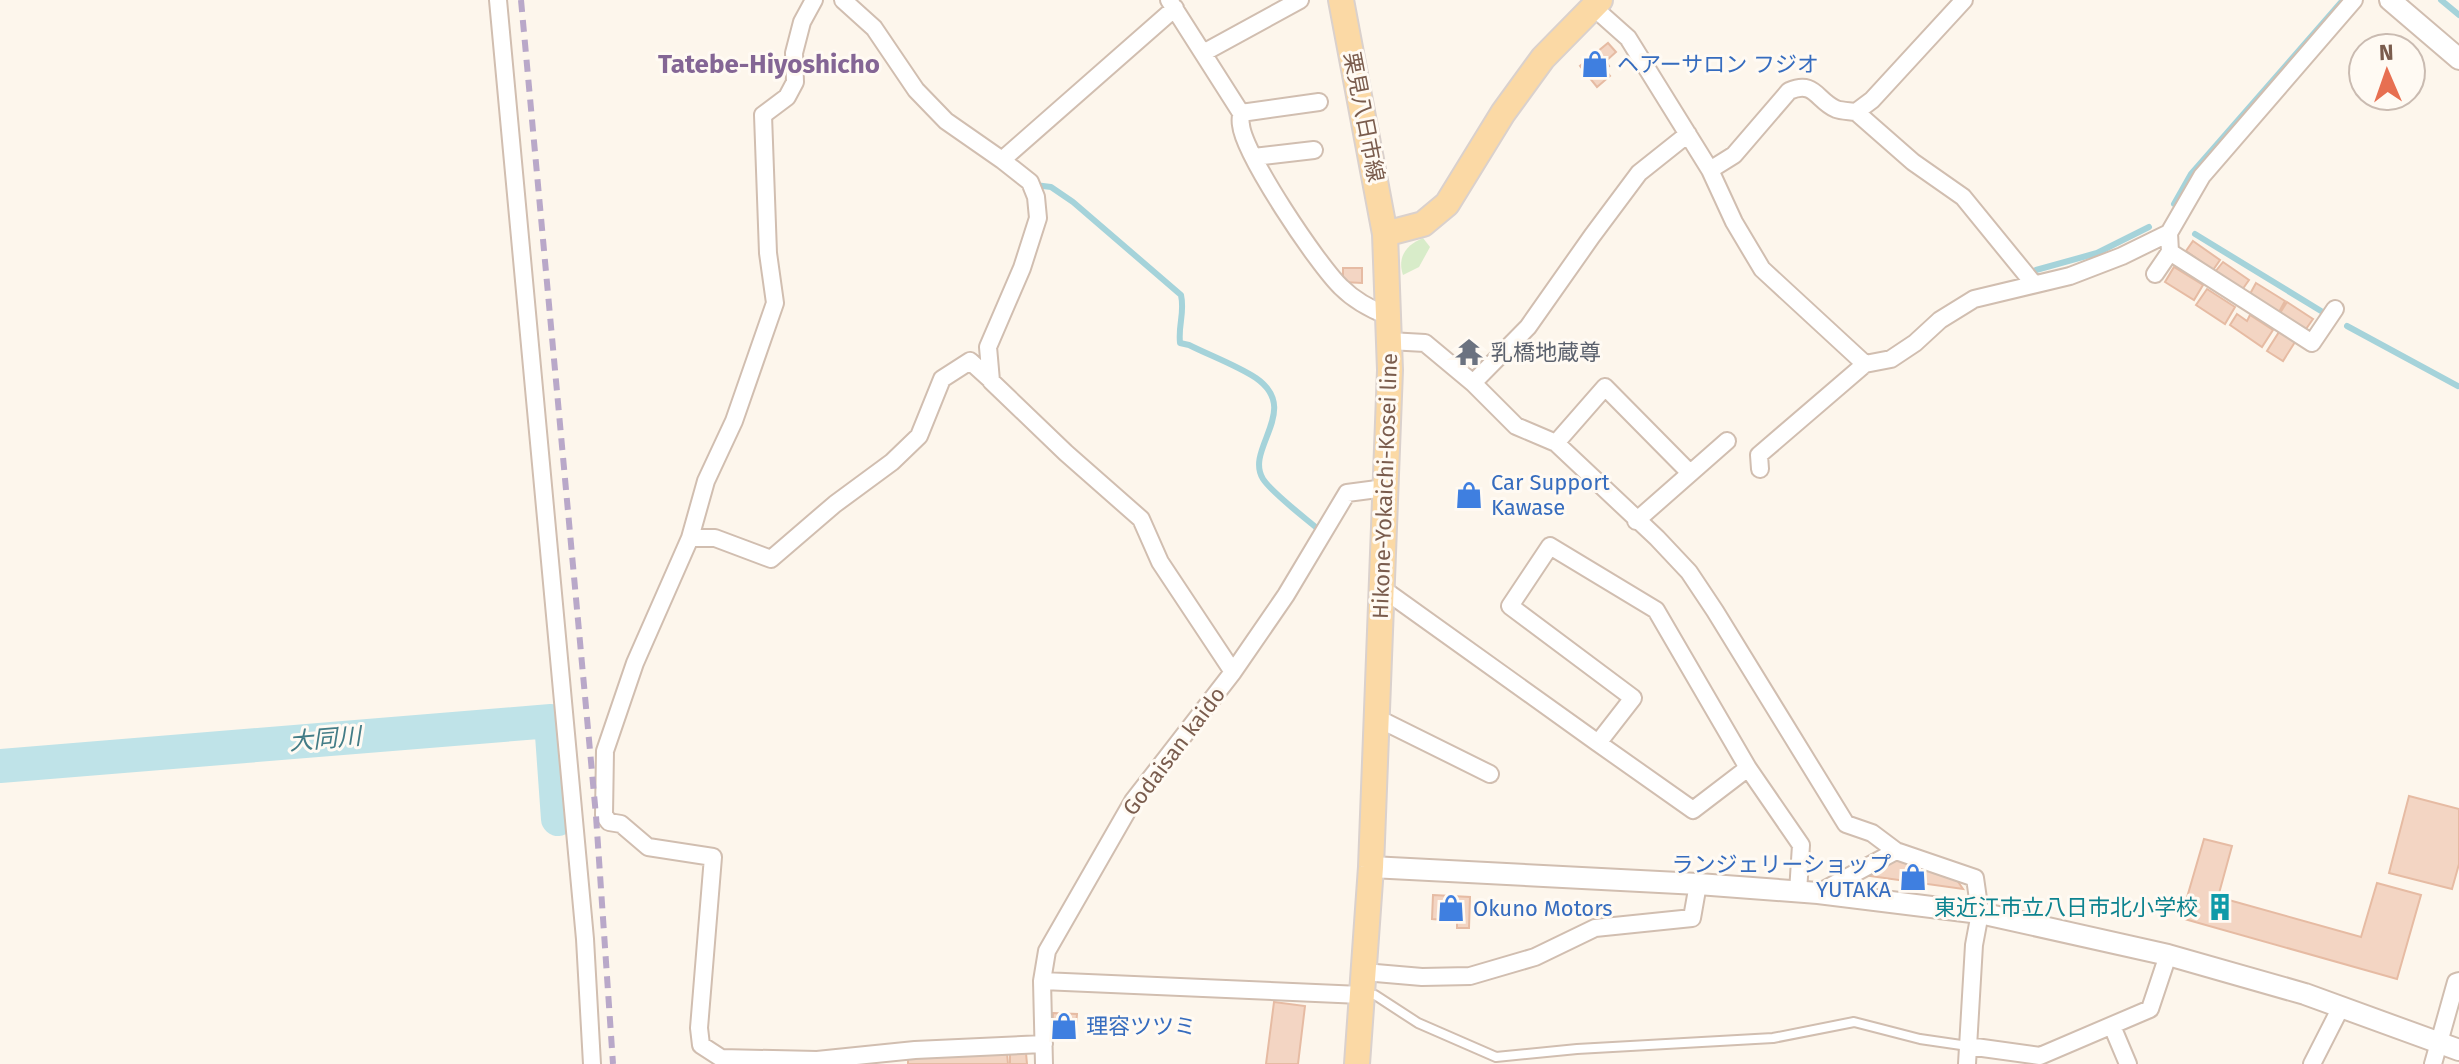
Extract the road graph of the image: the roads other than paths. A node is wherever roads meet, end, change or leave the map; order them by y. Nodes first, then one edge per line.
1 (498, 0) edge
2 (814, 0) edge
3 (843, 0) edge
4 (1300, 0) edge
5 (1341, 0) edge
6 (1964, 0) edge
7 (2354, 0) edge
8 (2390, 0) edge
9 (2411, 0) edge
10 (1595, 2) edge
11 (1172, 4) edge
12 (2459, 43) edge
13 (1205, 52) junction
14 (2459, 59) edge
15 (1319, 102) dead end
16 (1856, 112) junction
17 (1241, 113) junction
18 (1688, 134) junction
19 (1314, 150) dead end
20 (1254, 157) junction
21 (1002, 160) junction
22 (1710, 170) junction
23 (2169, 233) junction
24 (1385, 234) junction
25 (2170, 252) junction
26 (2155, 274) dead end
27 (2034, 284) junction
28 (2335, 309) dead end
29 (1388, 316) junction
30 (1389, 341) junction
31 (1865, 364) junction
32 (991, 380) junction
33 (1473, 383) junction
34 (1727, 441) dead end
35 (1556, 443) junction
36 (1760, 469) dead end
37 (1690, 473) junction
38 (1385, 488) junction
39 (1636, 521) junction
40 (690, 538) junction
41 (1383, 589) junction
42 (1233, 672) junction
43 (1377, 718) junction
44 (1598, 743) junction
45 (1748, 768) junction
46 (1490, 774) dead end
47 (1896, 851) junction
48 (1371, 867) junction
49 (1698, 884) junction
50 (1808, 893) junction
51 (1980, 913) junction
52 (2168, 955) junction
53 (1042, 981) junction
54 (2459, 981) edge
55 (1362, 984) junction
56 (2341, 1007) junction
57 (2112, 1026) junction
58 (2439, 1043) junction
59 (1044, 1044) junction
60 (1968, 1046) junction
61 (2459, 1050) edge
62 (2041, 1060) edge
63 (592, 1064) edge
64 (1044, 1064) edge
65 (1357, 1064) edge
66 (1967, 1064) edge
67 (2128, 1064) edge
68 (2312, 1064) edge
69 (2433, 1064) edge

1 - 63 street
2 - 40 street
3 - 21 street
4 - 13 street
5 - 24 main road, 栗見八日市線
6 - 16 street
7 - 23 street
8 - 14 street
9 - 12 street
10 - 18 street
10 - 24 main road
11 - 13 street
11 - 21 street
13 - 17 street
15 - 17 street
16 - 22 street
16 - 27 street
17 - 20 street
18 - 22 street
18 - 33 street
19 - 20 street
20 - 29 street
21 - 32 street
22 - 31 street
23 - 25 street
23 - 27 street
24 - 29 main road, Hikone-Yokaichi-Kosei line
25 - 26 street
25 - 28 street
27 - 31 street
29 - 30 main road, Hikone-Yokaichi-Kosei line
30 - 33 street
30 - 38 main road, Hikone-Yokaichi-Kosei line
31 - 36 street
32 - 40 street
32 - 42 street
33 - 35 street
34 - 37 street
35 - 37 street
35 - 39 street
37 - 39 street
38 - 41 main road, Hikone-Yokaichi-Kosei line
38 - 42 street, Godaisan kaido
39 - 47 street
40 - 59 street
41 - 43 main road, Hikone-Yokaichi-Kosei line
41 - 44 street
42 - 53 street, Godaisan kaido
43 - 46 street
43 - 48 main road, Hikone-Yokaichi-Kosei line
44 - 45 street
44 - 45 street
45 - 50 street
47 - 50 street
47 - 51 street
48 - 49 street
48 - 55 main road, Hikone-Yokaichi-Kosei line
49 - 50 street
49 - 55 street
50 - 51 street
51 - 52 street
51 - 60 street
52 - 56 street
52 - 57 street
53 - 55 street
53 - 59 street, Godaisan kaido
54 - 58 street
55 - 60 lane
55 - 65 main road, Hikone-Yokaichi-Kosei line
56 - 58 street
56 - 68 street
57 - 62 street
57 - 67 street
58 - 61 street
58 - 69 street
59 - 64 street, Godaisan kaido
60 - 62 street
60 - 66 street

